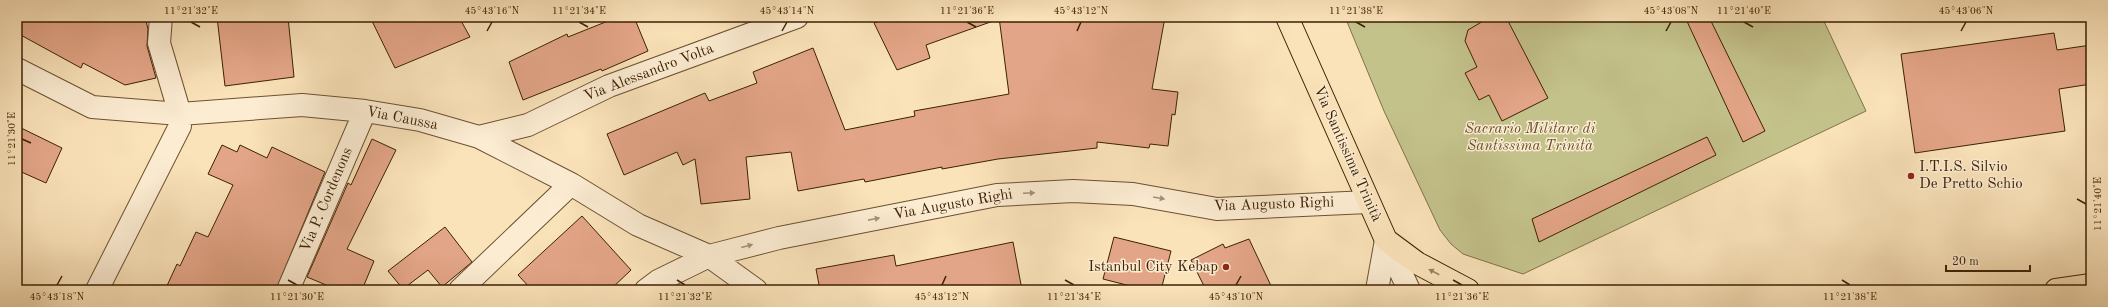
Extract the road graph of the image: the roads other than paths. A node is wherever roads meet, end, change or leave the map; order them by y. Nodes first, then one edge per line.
1 (161, 17) edge
2 (795, 17) edge
3 (1287, 17) edge
4 (17, 69) edge
5 (365, 111) junction
6 (180, 114) junction
7 (479, 137) junction
8 (571, 184) junction
9 (1368, 202) junction
10 (1386, 240) junction
11 (709, 256) junction
12 (2091, 285) edge
13 (97, 290) edge
14 (288, 290) edge
15 (460, 290) edge
16 (646, 290) edge
17 (756, 290) edge
18 (1377, 290) edge
19 (1409, 290) edge
20 (1468, 290) edge
21 (2056, 290) edge

1 - 6 street
2 - 7 street, Via Alessandro Volta
3 - 9 main road, Via Santissima Trinità
4 - 6 street, Via Caussa
5 - 6 street, Via Caussa
5 - 7 street, Via Caussa
5 - 14 street, Via P. Cordenons
6 - 13 street
7 - 8 street, Via Caussa
8 - 11 street, Via Caussa
8 - 15 street
9 - 10 main road, Via Santissima Trinità
11 -> 9 street, Via Augusto Righi
10 - 18 street
10 - 19 street, Via Santissima Trinità
20 -> 10 main road
11 - 16 street, Via Augusto Righi
11 - 17 street, Via Caussa
12 - 21 main road

